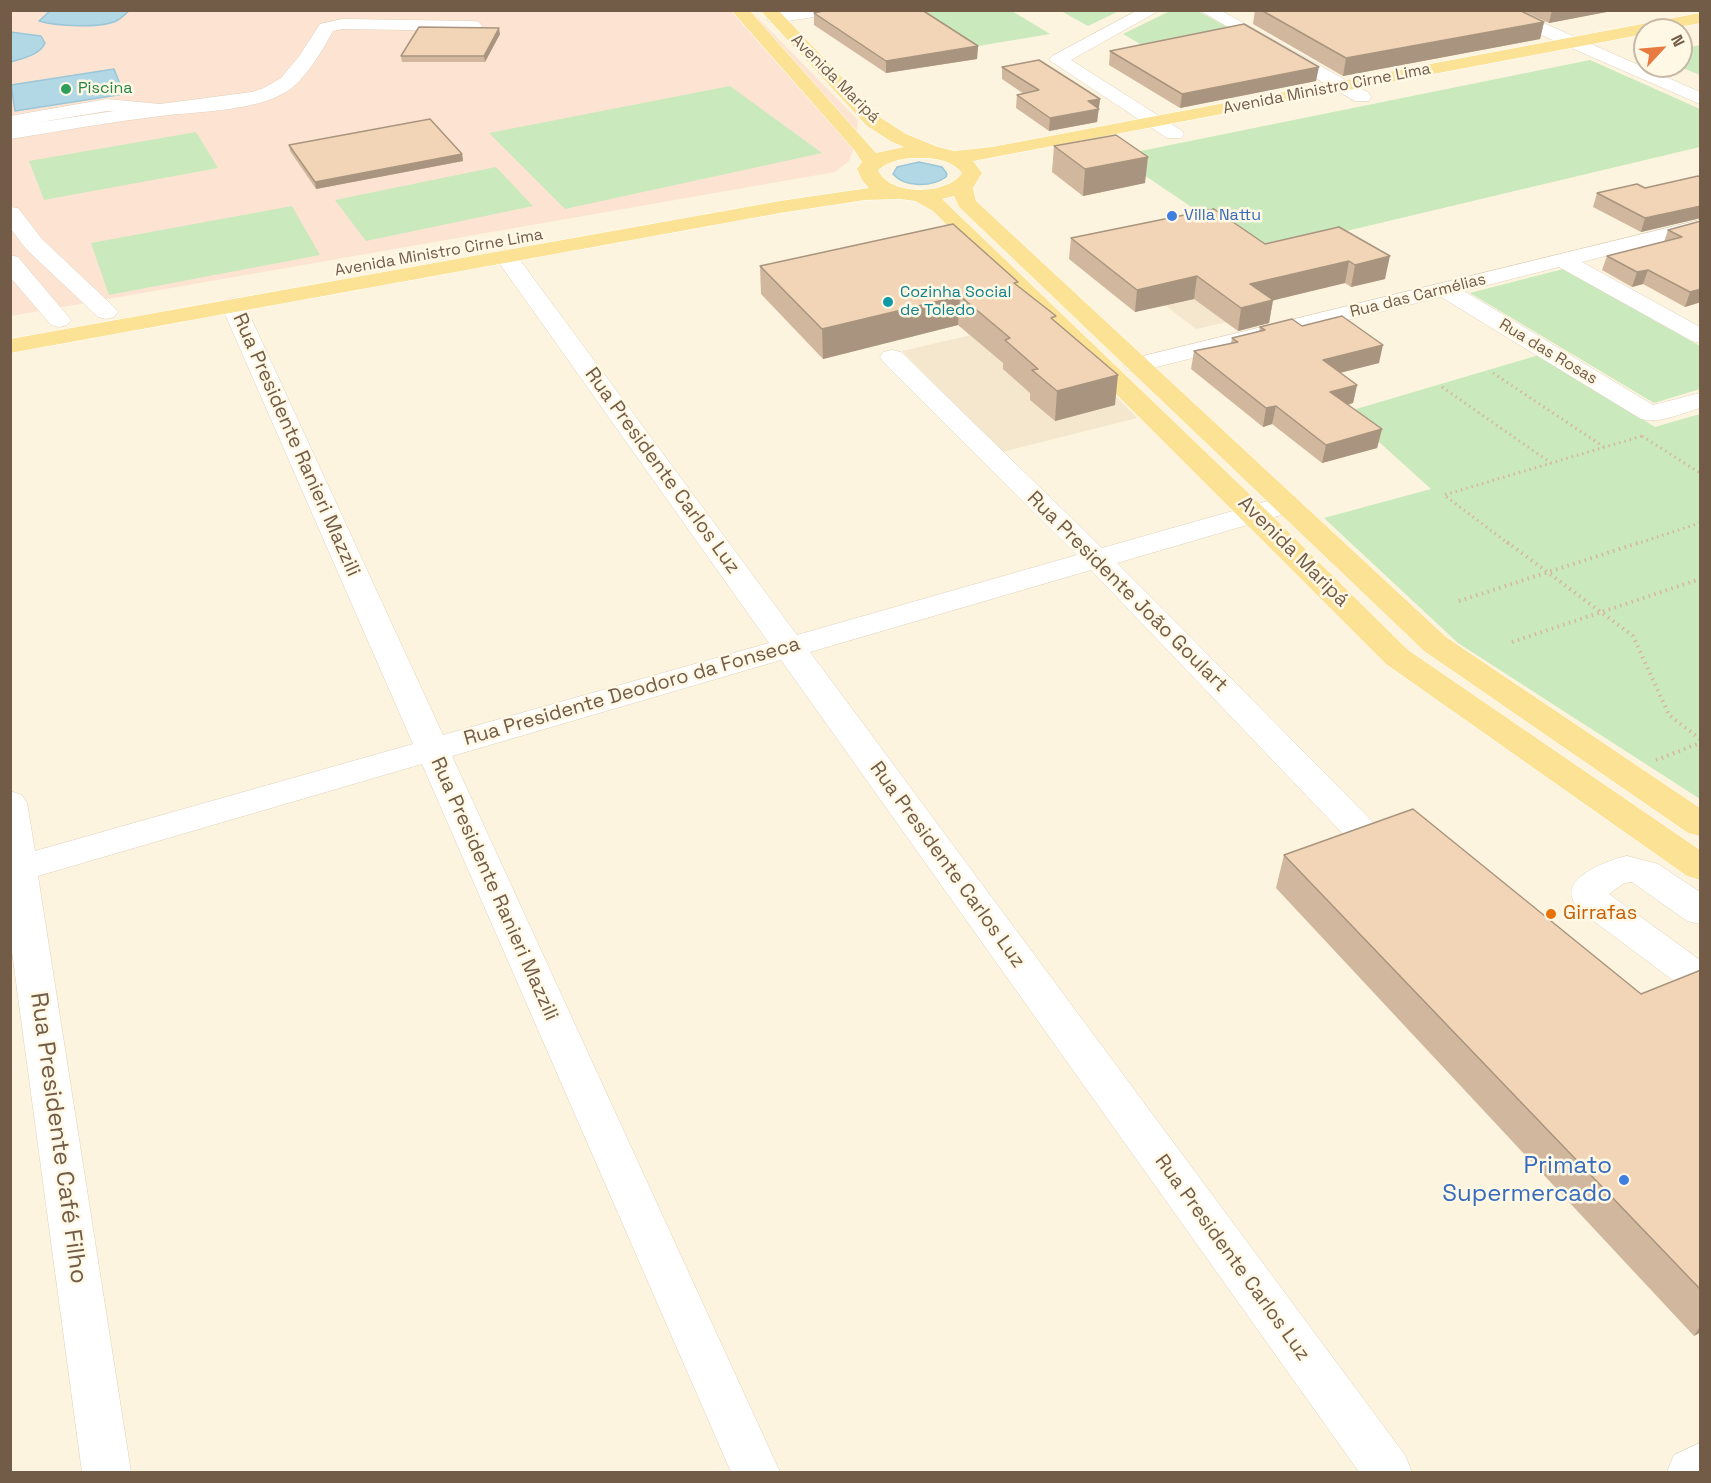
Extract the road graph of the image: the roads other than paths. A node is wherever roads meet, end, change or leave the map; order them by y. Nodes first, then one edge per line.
1 (739, 10) edge
2 (827, 10) edge
3 (1152, 10) edge
4 (1207, 10) edge
5 (1499, 10) edge
6 (771, 14) edge
7 (1249, 18) dead end
8 (1701, 18) edge
9 (1227, 21) junction
10 (473, 26) edge
11 (1633, 43) edge
12 (1589, 46) junction
13 (1633, 61) edge
14 (1675, 78) edge
15 (1344, 86) junction
16 (1701, 89) edge
17 (1362, 97) junction
18 (1701, 99) edge
19 (160, 110) junction
20 (10, 122) edge
21 (1155, 122) junction
22 (10, 133) edge
23 (1174, 134) junction
24 (947, 156) junction
25 (870, 170) junction
26 (966, 183) junction
27 (910, 194) junction
28 (10, 213) edge
29 (1701, 226) edge
30 (34, 244) junction
31 (10, 249) edge
32 (506, 257) junction
33 (1562, 260) junction
34 (10, 262) edge
35 (1445, 289) junction
36 (242, 298) junction
37 (1060, 310) junction
38 (106, 312) junction
39 (59, 320) junction
40 (10, 329) edge
41 (1701, 336) edge
42 (10, 346) edge
43 (891, 357) dead end
44 (1136, 365) junction
45 (1701, 400) edge
46 (1285, 505) junction
47 (1254, 514) junction
48 (1097, 559) junction
49 (789, 647) junction
50 (432, 751) junction
51 (10, 803) edge
52 (1701, 824) edge
53 (1360, 830) edge
54 (1701, 867) edge
55 (15, 869) edge
56 (1701, 911) edge
57 (1701, 980) edge
58 (1701, 1467) edge
59 (106, 1473) edge
60 (756, 1473) edge
61 (1388, 1473) edge
62 (1691, 1473) edge

1 - 25 main road, Avenida Maripá
2 - 6 street
3 - 21 street
4 - 9 street
5 - 12 street
6 - 24 main road, Avenida Maripá
7 - 9 street
8 - 12 main road, Avenida Ministro Cirne Lima
9 - 15 street
10 - 19 street
11 - 12 main road, Avenida Ministro Cirne Lima
12 - 13 street
12 - 15 main road, Avenida Ministro Cirne Lima
12 - 17 main road, Avenida Ministro Cirne Lima
12 - 18 street
14 - 16 street
15 - 17 street
15 - 21 main road, Avenida Ministro Cirne Lima
17 - 23 main road, Avenida Ministro Cirne Lima
19 - 20 street
19 - 22 street
21 - 23 street
21 - 24 main road, Avenida Ministro Cirne Lima
23 - 26 main road, Avenida Ministro Cirne Lima
24 - 25 main road, Avenida Ministro Cirne Lima
24 - 26 main road, Avenida Maripá
25 - 27 main road
25 - 36 main road, Avenida Ministro Cirne Lima
26 - 27 main road, Avenida Ministro Cirne Lima
26 - 37 main road, Avenida Maripá
27 - 32 main road, Avenida Ministro Cirne Lima
27 - 37 main road, Avenida Maripá
28 - 30 street
29 - 33 street, Rua das Carmélias
30 - 31 street
30 - 38 street
32 - 36 main road, Avenida Ministro Cirne Lima
32 - 49 street, Rua Presidente Carlos Luz
33 - 35 street, Rua das Carmélias
33 - 41 street
34 - 39 street
35 - 44 street, Rua das Carmélias
35 - 45 street, Rua das Rosas
36 - 38 main road, Avenida Ministro Cirne Lima
36 - 42 main road
36 - 50 street, Rua Presidente Ranieri Mazzili
37 - 44 main road, Avenida Maripá
37 - 47 main road, Avenida Maripá
38 - 39 main road, Avenida Ministro Cirne Lima
39 - 40 main road, Avenida Ministro Cirne Lima
43 - 48 street, Rua Presidente João Goulart
44 - 46 main road, Avenida Maripá
46 - 47 street, Rua Presidente Deodoro da Fonseca
46 - 52 main road, Avenida Maripá
47 - 48 street, Rua Presidente Deodoro da Fonseca
47 - 54 main road, Avenida Maripá
48 - 49 street, Rua Presidente Deodoro da Fonseca
48 - 53 street, Rua Presidente João Goulart
49 - 50 street, Rua Presidente Deodoro da Fonseca
49 - 61 street, Rua Presidente Carlos Luz
50 - 55 street, Rua Presidente Deodoro da Fonseca
50 - 60 street, Rua Presidente Ranieri Mazzili
51 - 55 street, Rua Presidente Café Filho
55 - 59 street, Rua Presidente Café Filho
56 - 57 street
58 - 62 street

